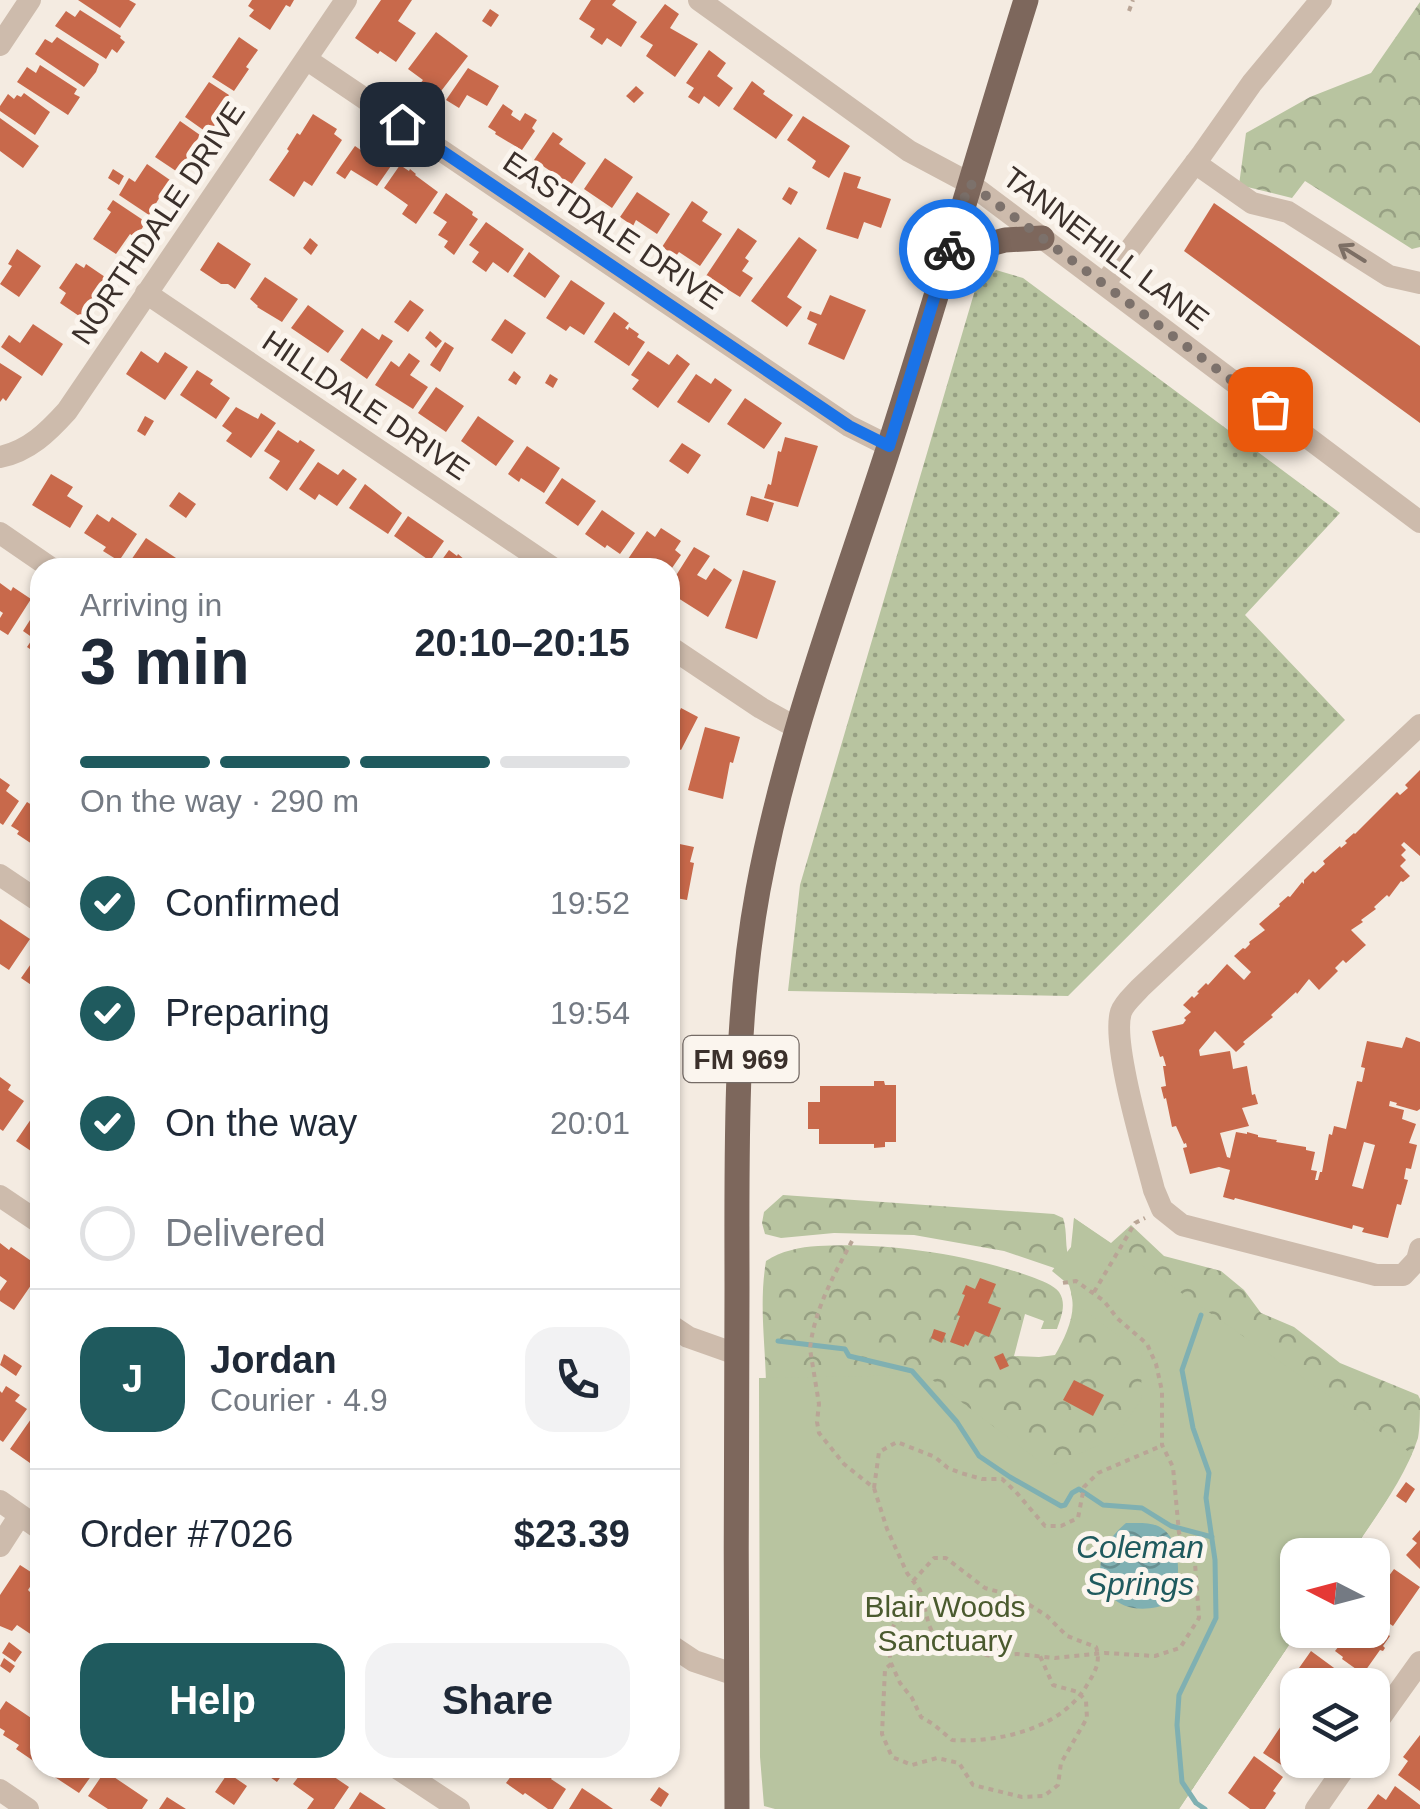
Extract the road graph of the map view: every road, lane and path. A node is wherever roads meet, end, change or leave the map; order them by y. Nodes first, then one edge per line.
1 (30, 0) edge
2 (346, 0) edge
3 (699, 0) edge
4 (1026, 0) edge
5 (1134, 0) edge
6 (1321, 0) edge
7 (1129, 11) dead end
8 (0, 45) edge
9 (306, 59) junction
10 (1195, 163) junction
11 (969, 183) junction
12 (1042, 238) junction
13 (940, 277) junction
14 (1420, 282) edge
15 (1104, 284) junction
16 (146, 292) junction
17 (889, 446) junction
18 (0, 457) edge
19 (1420, 522) edge
20 (0, 533) edge
21 (36, 558) edge
22 (538, 558) edge
23 (680, 654) edge
24 (1420, 726) edge
25 (797, 728) junction
26 (0, 875) edge
27 (30, 895) edge
28 (0, 1196) edge
29 (1162, 1209) junction
30 (30, 1216) edge
31 (852, 1241) dead end
32 (1420, 1249) edge
33 (1062, 1283) dead end
34 (1094, 1293) junction
35 (680, 1332) edge
36 (736, 1354) junction
37 (1162, 1446) junction
38 (874, 1488) junction
39 (0, 1502) edge
40 (30, 1522) edge
41 (0, 1546) edge
42 (913, 1581) junction
43 (922, 1599) junction
44 (680, 1652) edge
45 (1098, 1654) junction
46 (1040, 1656) junction
47 (1420, 1662) edge
48 (891, 1663) junction
49 (736, 1675) junction
50 (1081, 1696) junction
51 (1390, 1704) edge
52 (412, 1778) edge
53 (1338, 1778) edge
54 (0, 1790) edge
55 (28, 1809) edge
56 (459, 1809) edge
57 (737, 1809) edge
58 (1316, 1809) edge

1 - 8 street
2 - 9 street, NORTHDALE DRIVE
3 - 11 street, TANNEHILL LANE
4 - 11 main road, FM 969
5 - 7 path
6 - 10 street
9 - 16 street, NORTHDALE DRIVE
9 - 17 street, EASTDALE DRIVE
14 -> 10 street
10 - 15 street
11 - 12 street, TANNEHILL LANE
11 - 13 main road, FM 969
12 - 13 main road
12 - 15 street, TANNEHILL LANE
13 - 17 main road, FM 969
15 - 19 street, TANNEHILL LANE
16 - 18 street, NORTHDALE DRIVE
16 - 22 street, HILLDALE DRIVE
17 - 25 main road, FM 969
20 - 21 street
23 - 25 street
24 - 29 street
25 - 36 main road, FM 969
26 - 27 street
28 - 30 street
29 - 32 street
29 - 34 path
31 - 38 path
33 - 34 path
34 - 37 path
35 - 36 street
36 - 49 main road, FM 969
37 - 38 path
37 - 45 path
38 - 42 path
39 - 40 street
40 - 41 street
42 - 43 path
42 - 45 path
43 - 46 path
43 - 48 path
44 - 49 street
45 - 46 path
45 - 50 path
46 - 50 path
47 - 51 street
48 - 50 path
48 - 50 path
49 - 57 main road, FM 969
52 - 56 street
53 - 58 street
54 - 55 street

